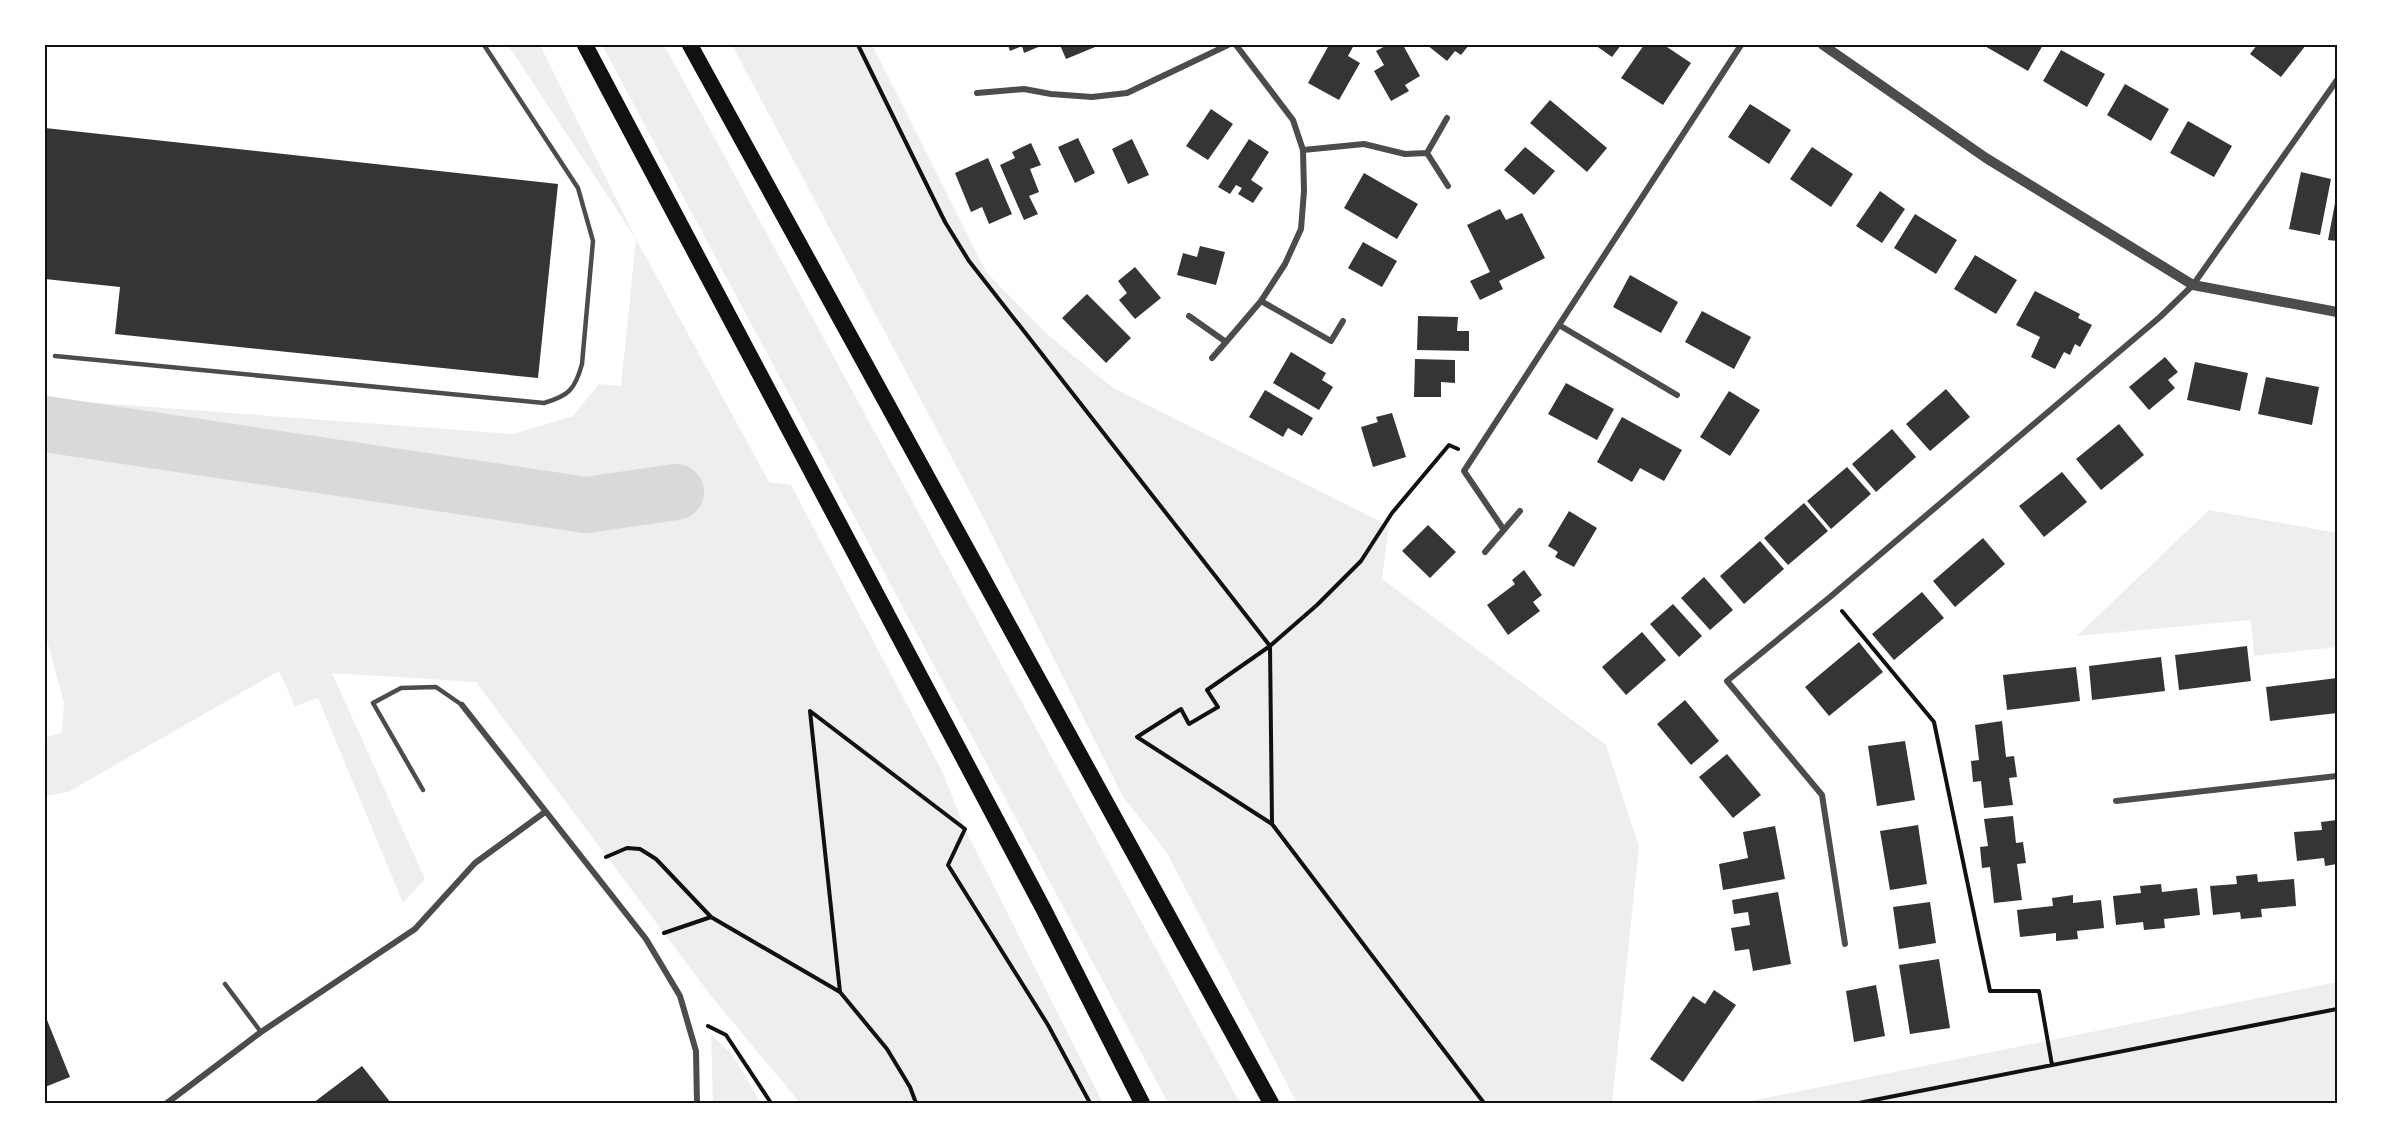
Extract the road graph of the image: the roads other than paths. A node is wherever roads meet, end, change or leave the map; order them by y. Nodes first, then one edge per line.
1 (484, 45) edge
2 (585, 45) edge
3 (690, 45) edge
4 (1228, 45) edge
5 (1236, 45) edge
6 (1741, 45) edge
7 (1822, 45) edge
8 (2337, 80) edge
9 (977, 93) dead end
10 (1447, 118) dead end
11 (1303, 150) junction
12 (1427, 153) junction
13 (1449, 186) dead end
14 (2193, 285) junction
15 (1261, 301) junction
16 (2337, 312) edge
17 (1189, 316) dead end
18 (1343, 321) dead end
19 (1558, 325) junction
20 (1226, 342) junction
21 (55, 356) dead end
22 (1212, 358) dead end
23 (1677, 395) dead end
24 (1520, 511) dead end
25 (1504, 530) junction
26 (1485, 552) dead end
27 (462, 705) joint
28 (2337, 776) edge
29 (423, 790) dead end
30 (2116, 801) dead end
31 (545, 812) junction
32 (1845, 944) dead end
33 (225, 984) dead end
34 (261, 1032) junction
35 (167, 1103) edge
36 (698, 1103) edge
37 (1142, 1103) edge
38 (1271, 1103) edge

1 - 21 lane
2 - 37 highway
3 - 38 highway
4 - 9 street
5 - 11 street
6 - 19 street
7 - 14 street
8 - 14 street
10 - 12 street
11 - 12 street
11 - 15 street
12 - 13 street
14 - 16 street
14 - 32 street
15 - 18 street
15 - 20 street
17 - 20 street
19 - 23 street
19 - 25 street
20 - 22 street
24 - 25 street
25 - 26 street
27 - 29 lane
27 - 31 street
28 - 30 street
31 - 34 street
31 - 36 street
33 - 34 lane
34 - 35 street

